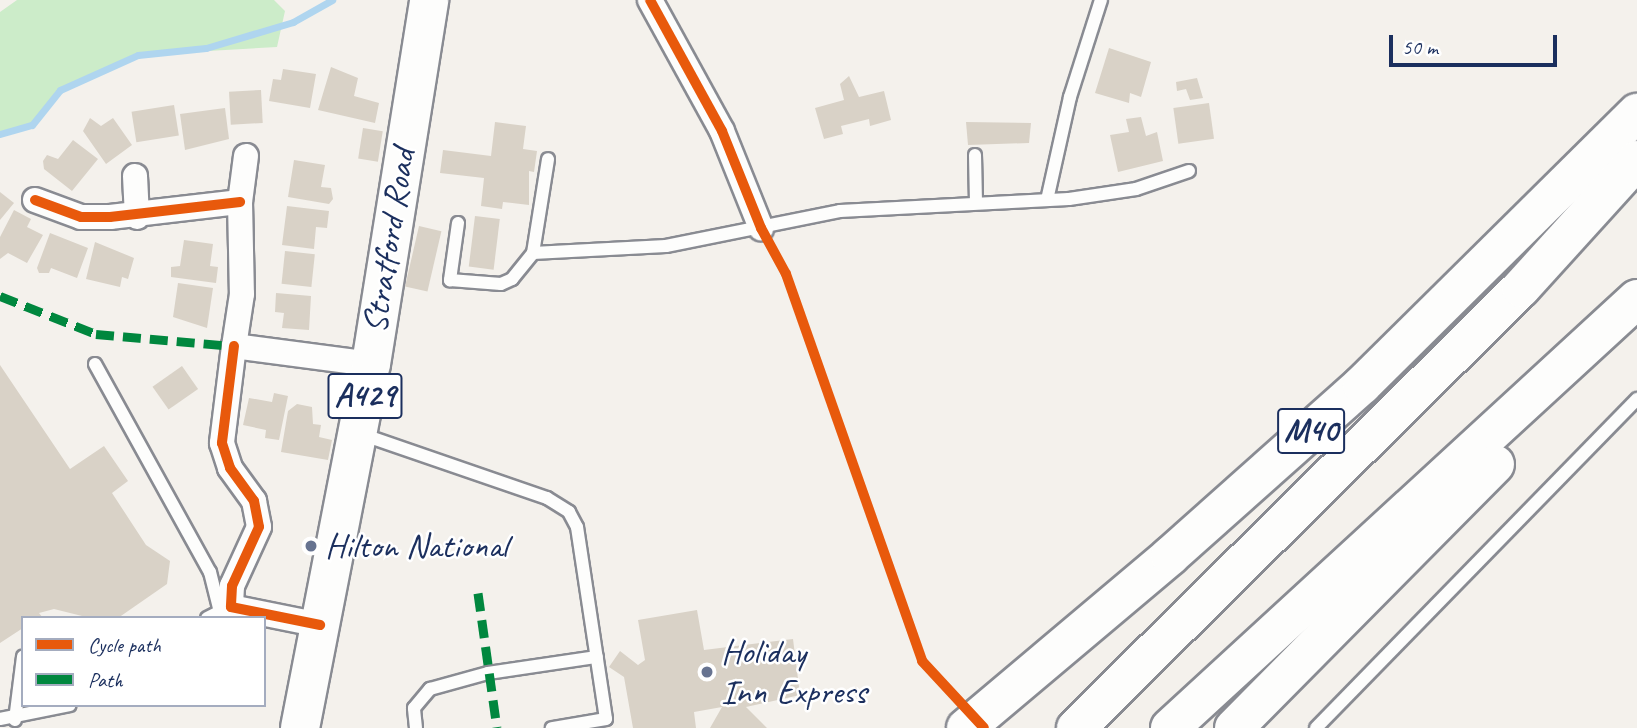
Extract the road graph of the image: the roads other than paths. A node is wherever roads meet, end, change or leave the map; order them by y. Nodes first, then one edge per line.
1 (429, 0) edge
2 (650, 0) edge
3 (1101, 0) edge
4 (1637, 113) edge
5 (975, 155) dead end
6 (246, 156) dead end
7 (548, 159) dead end
8 (1637, 160) edge
9 (1189, 171) dead end
10 (135, 176) dead end
11 (35, 200) dead end
12 (1047, 200) junction
13 (240, 202) junction
14 (976, 203) junction
15 (137, 217) junction
16 (458, 223) dead end
17 (761, 228) junction
18 (533, 253) junction
19 (1637, 299) edge
20 (1602, 333) junction
21 (234, 346) junction
22 (95, 364) dead end
23 (370, 364) junction
24 (1637, 399) edge
25 (358, 433) junction
26 (225, 608) junction
27 (211, 616) edge
28 (320, 625) junction
29 (597, 657) junction
30 (21, 673) edge
31 (64, 707) edge
32 (0, 719) edge
33 (15, 720) junction
34 (595, 725) edge
35 (300, 728) edge
36 (416, 728) edge
37 (552, 728) edge
38 (966, 728) edge
39 (1076, 728) edge
40 (1170, 728) edge
41 (1234, 728) edge
42 (1316, 728) edge

1 - 23 highway, Stratford Road / A429
2 - 17 street
3 - 12 lane
4 - 38 highway, M40
5 - 14 lane
6 - 13 street
7 - 18 lane
8 - 39 highway, M40
9 - 12 lane
10 - 15 street
11 - 15 street
12 - 14 lane
13 - 15 street
13 - 21 street
14 - 17 lane
16 - 18 lane
17 - 18 lane
19 - 20 highway
20 - 40 highway
20 - 41 highway
21 - 23 street
21 - 26 street
22 - 26 lane
23 - 25 highway, Stratford Road / A429
24 - 42 lane
25 - 28 highway, Stratford Road / A429
25 - 29 lane
26 - 27 lane
26 - 28 street
28 - 35 highway, Stratford Road / A429
29 - 34 lane
29 - 36 lane
30 - 33 lane
31 - 33 lane
32 - 33 lane
34 - 37 lane

